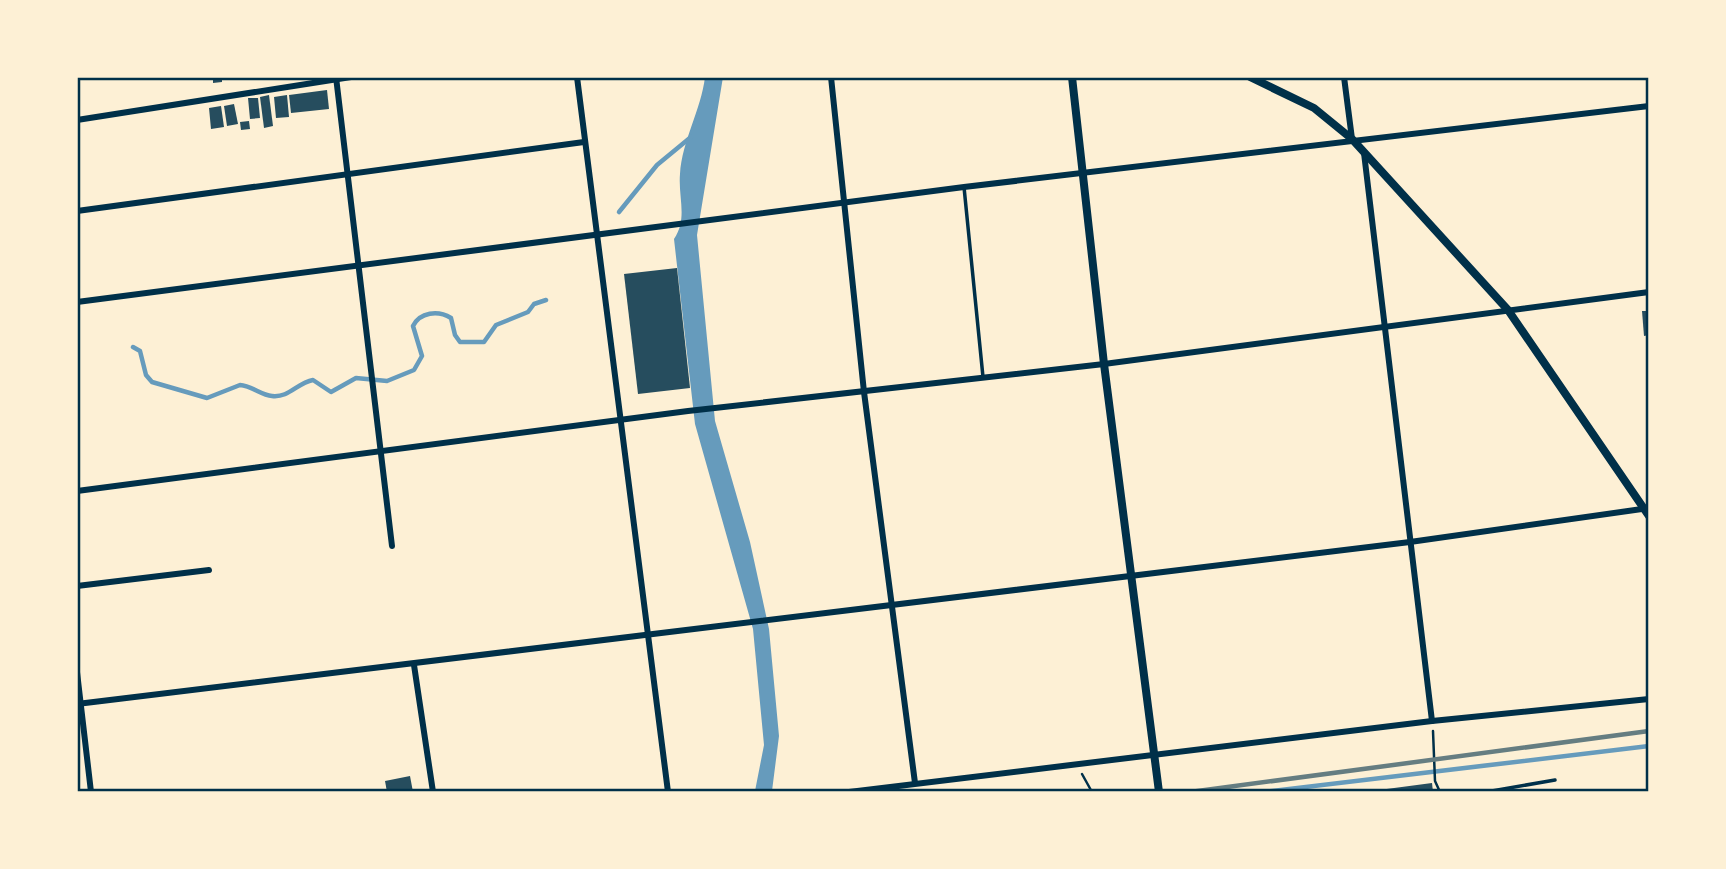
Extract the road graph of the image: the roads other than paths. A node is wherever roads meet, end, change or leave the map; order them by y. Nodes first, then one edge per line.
1 (351, 77) edge
2 (577, 77) edge
3 (831, 77) edge
4 (1072, 77) edge
5 (1250, 77) edge
6 (1344, 77) edge
7 (336, 78) edge
8 (1649, 106) edge
9 (77, 120) edge
10 (1352, 139) junction
11 (584, 142) junction
12 (1364, 152) junction
13 (347, 172) junction
14 (1083, 174) junction
15 (964, 187) junction
16 (845, 204) junction
17 (79, 212) edge
18 (596, 236) junction
19 (358, 265) junction
20 (1649, 292) edge
21 (77, 302) edge
22 (1508, 310) junction
23 (1384, 327) junction
24 (1104, 364) junction
25 (983, 377) junction
26 (864, 392) junction
27 (620, 422) junction
28 (381, 453) junction
29 (77, 491) edge
30 (1647, 511) edge
31 (1410, 542) junction
32 (392, 546) dead end
33 (209, 570) dead end
34 (1130, 577) junction
35 (77, 586) edge
36 (891, 606) junction
37 (648, 637) junction
38 (414, 665) junction
39 (77, 672) edge
40 (1649, 699) edge
41 (79, 704) edge
42 (1432, 721) junction
43 (1155, 753) junction
44 (1555, 780) dead end
45 (915, 783) junction
46 (91, 792) edge
47 (433, 792) edge
48 (668, 792) edge
49 (849, 792) edge
50 (1159, 792) edge
51 (1486, 792) edge

1 - 7 street
2 - 11 street
3 - 16 street
4 - 14 street
5 - 10 street
6 - 10 street
7 - 9 street
7 - 13 street
8 - 10 street
10 - 12 street
10 - 14 street
11 - 13 street
11 - 18 street
12 - 22 street
12 - 23 street
13 - 17 street
13 - 19 street
14 - 15 street
14 - 24 street
15 - 16 street
15 - 25 lane
16 - 18 street
16 - 26 street
18 - 19 street
18 - 27 street
19 - 21 street
19 - 28 street
20 - 22 street
22 - 23 street
22 - 30 street
23 - 24 street
23 - 31 street
24 - 25 street
24 - 34 street
25 - 26 street
26 - 27 street
26 - 36 street
27 - 28 street
27 - 37 street
28 - 29 street
28 - 32 street
30 - 31 street
31 - 34 street
31 - 42 street
33 - 35 street
34 - 36 street
34 - 43 street
36 - 37 street
36 - 45 street
37 - 38 street
37 - 48 street
38 - 41 street
38 - 47 street
39 - 41 street
40 - 42 street
41 - 46 street
42 - 43 street
43 - 45 street
43 - 50 street
44 - 51 lane
45 - 49 street

